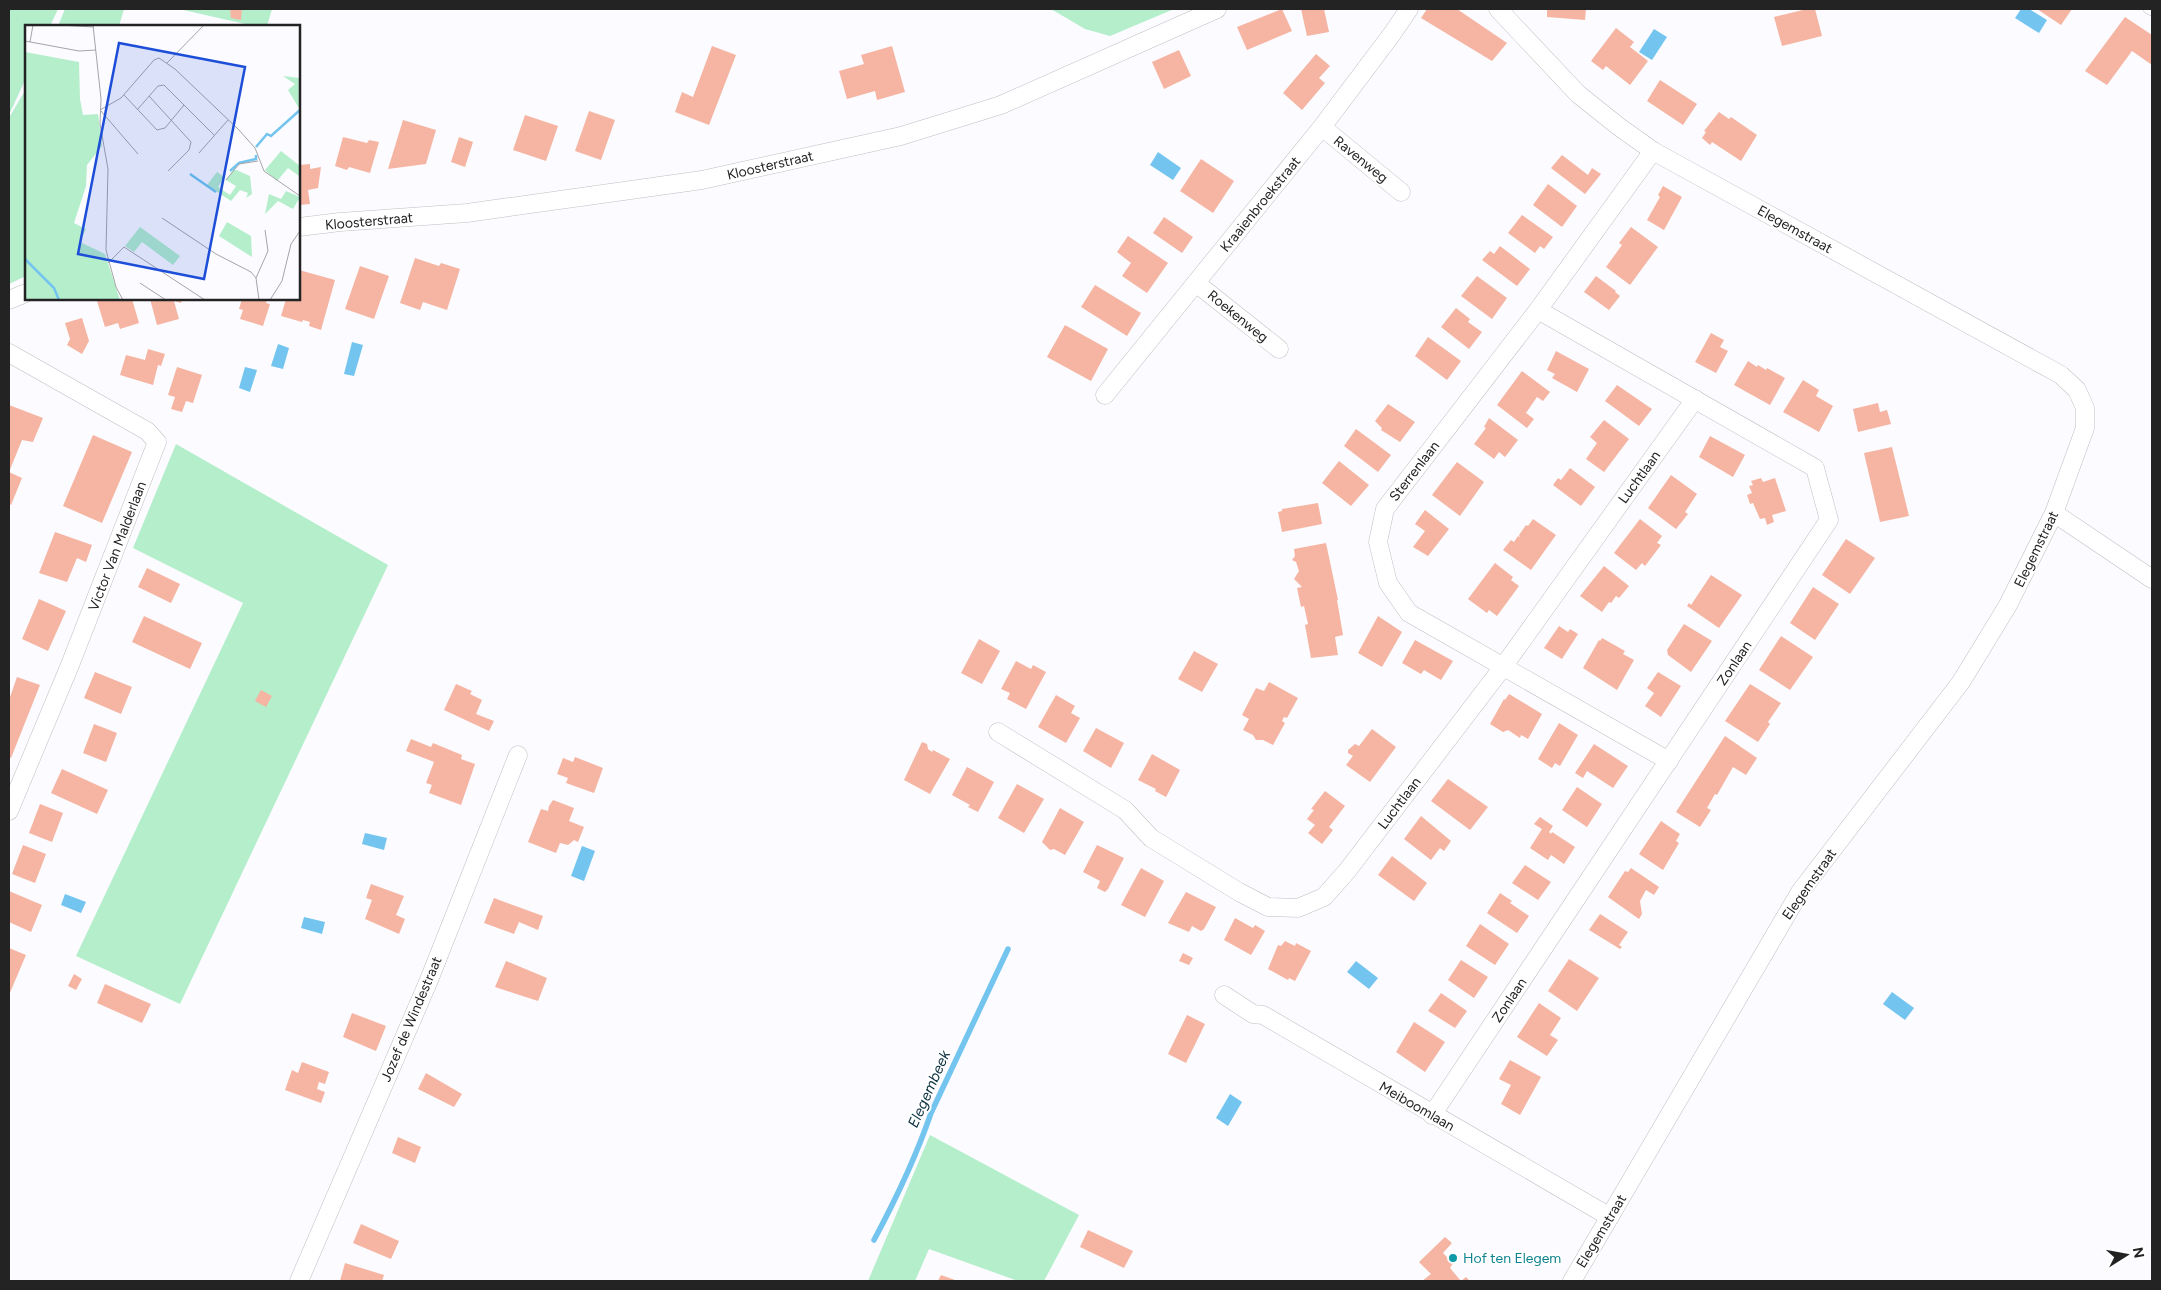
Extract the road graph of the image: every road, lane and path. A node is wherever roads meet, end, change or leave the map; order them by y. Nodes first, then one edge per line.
1 (1217, 9) edge
2 (1409, 9) edge
3 (1498, 9) edge
4 (2148, 9) edge
5 (2152, 12) edge
6 (1322, 127) junction
7 (1653, 151) junction
8 (1401, 192) dead end
9 (300, 227) edge
10 (1196, 283) junction
11 (25, 293) edge
12 (9, 300) edge
13 (1538, 310) junction
14 (1279, 349) dead end
15 (9, 353) edge
16 (1105, 395) dead end
17 (1695, 399) junction
18 (2054, 513) junction
19 (2152, 579) edge
20 (1503, 667) junction
21 (998, 732) dead end
22 (518, 755) dead end
23 (1669, 761) junction
24 (9, 810) edge
25 (1224, 995) dead end
26 (1432, 1115) junction
27 (1610, 1217) junction
28 (299, 1281) edge
29 (1572, 1281) edge

1 - 9 street, Kloosterstraat
2 - 6 street, Kraaienbroekstraat
3 - 7 street, Elegemstraat
4 - 5 lane
6 - 8 street, Ravenweg
6 - 10 street, Kraaienbroekstraat
7 - 13 street, Sterrenlaan
7 - 18 street, Elegemstraat
10 - 14 street, Roekenweg
10 - 16 street, Kraaienbroekstraat
11 - 12 street
13 - 17 street, Zonlaan
13 - 20 street, Sterrenlaan
15 - 24 street, Victor Van Malderlaan
17 - 20 street, Luchtlaan
17 - 23 street, Zonlaan
18 - 19 street
18 - 27 street, Elegemstraat
20 - 21 street, Luchtlaan
20 - 23 street, Sterrenlaan
22 - 28 street, Jozef de Windestraat
23 - 26 street, Zonlaan
25 - 26 street, Meiboomlaan
26 - 27 street, Meiboomlaan
27 - 29 street, Elegemstraat

